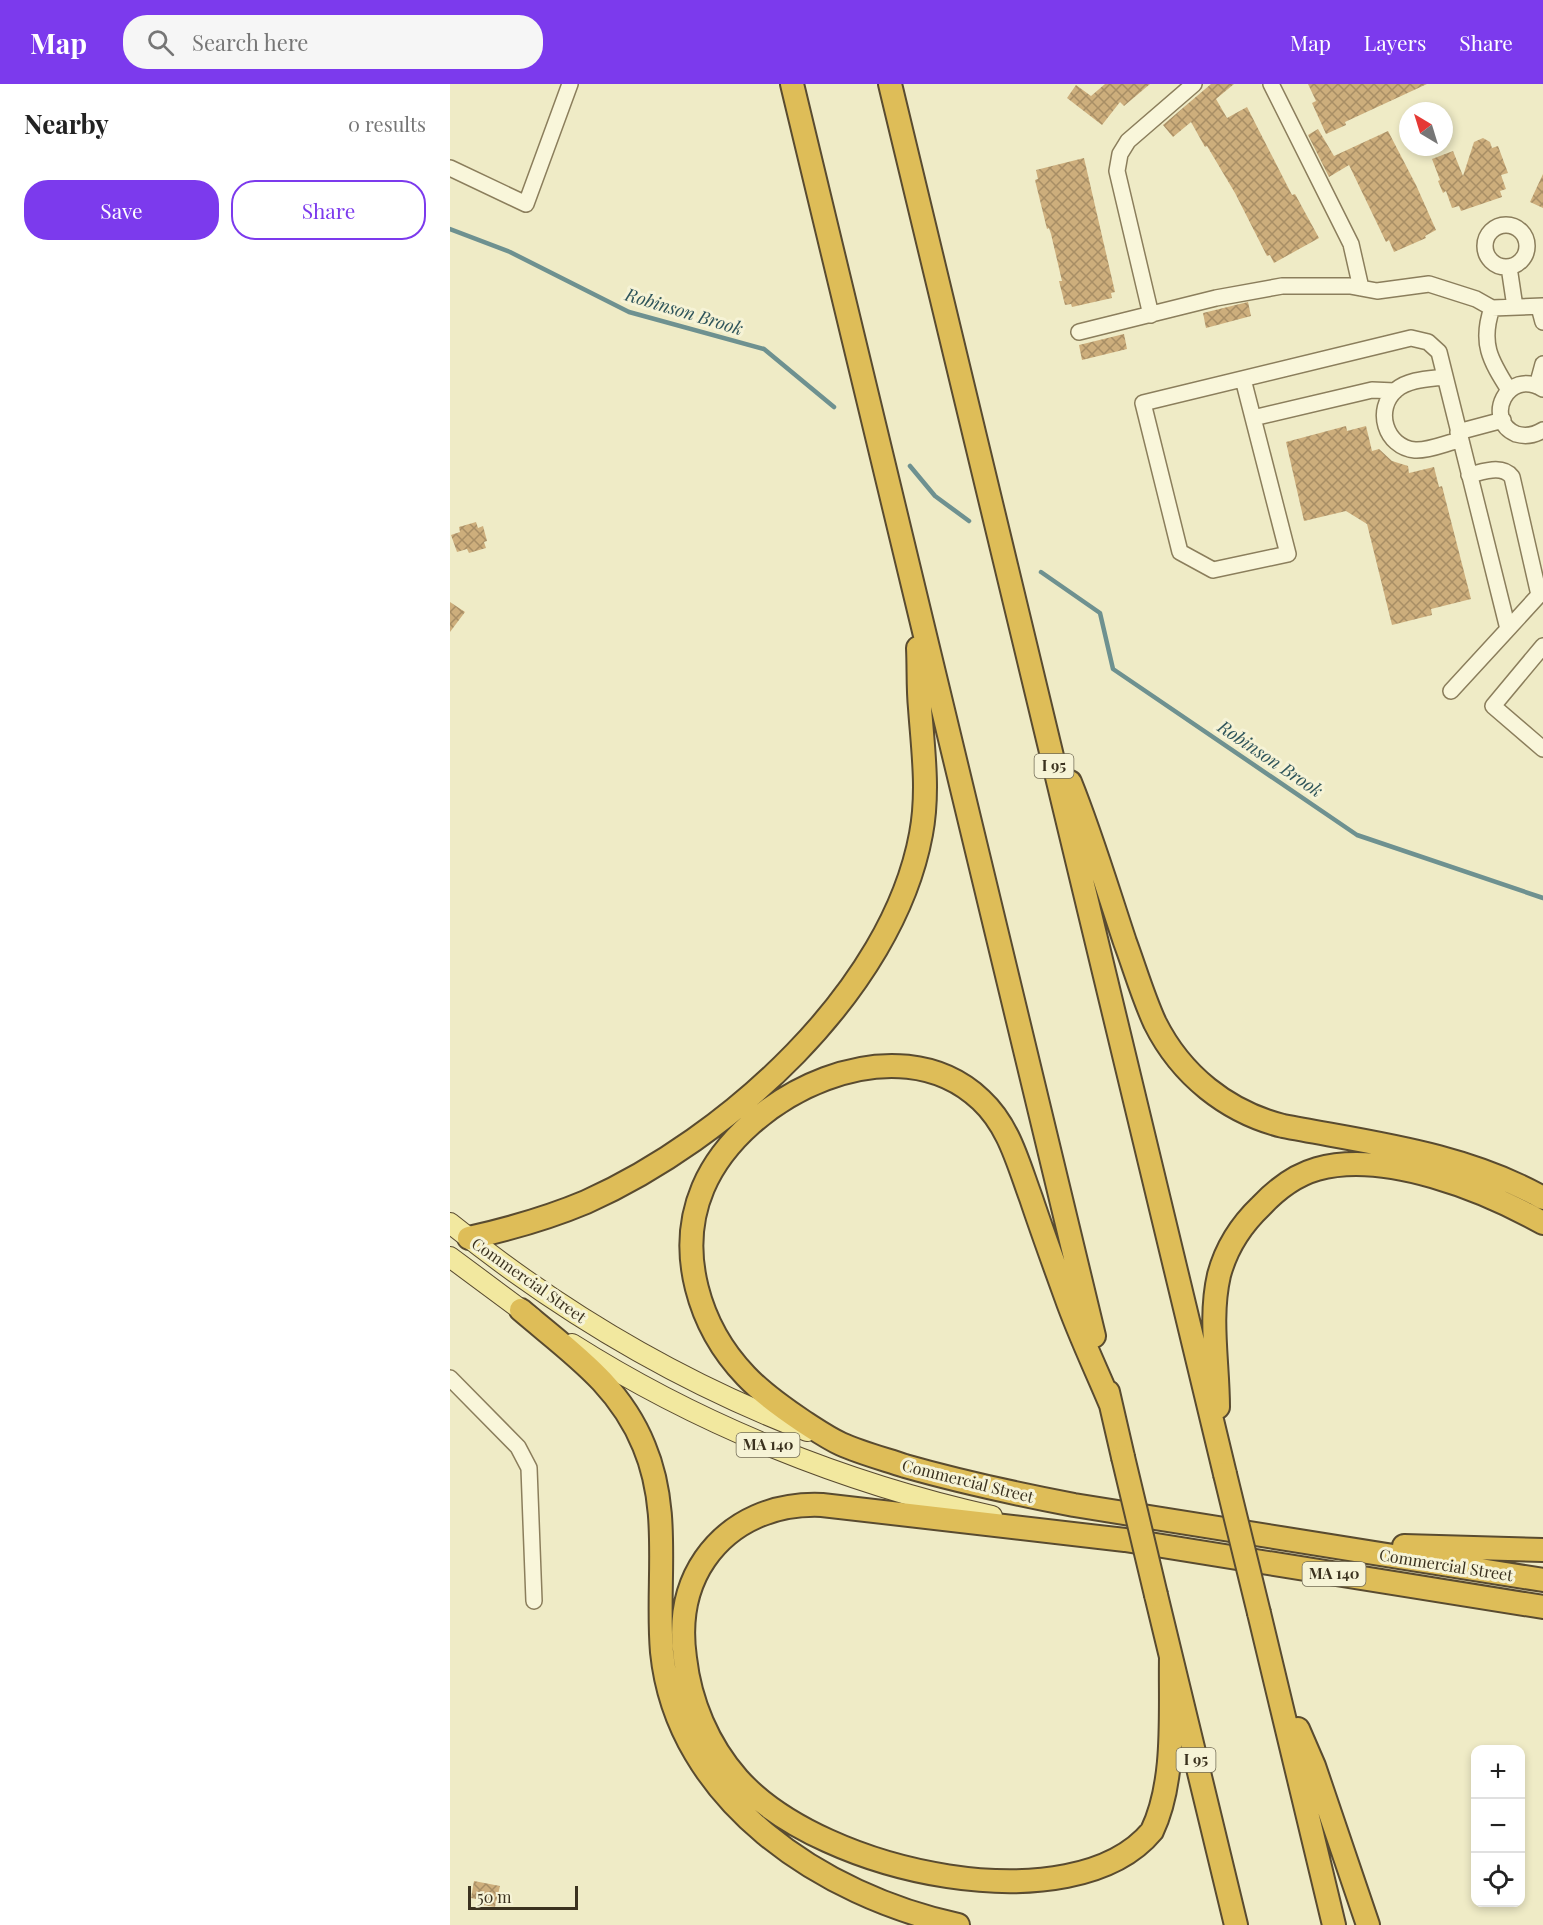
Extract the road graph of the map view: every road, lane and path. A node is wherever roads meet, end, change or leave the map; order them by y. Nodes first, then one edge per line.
1 (570, 84) edge
2 (792, 84) edge
3 (890, 84) edge
4 (1194, 84) edge
5 (1271, 84) edge
6 (450, 168) edge
7 (1509, 267) dead end
8 (1361, 288) junction
9 (1492, 308) junction
10 (1515, 308) junction
11 (1542, 312) edge
12 (1151, 315) junction
13 (1078, 332) dead end
14 (1543, 364) edge
15 (1445, 377) junction
16 (1243, 378) junction
17 (1540, 388) edge
18 (1509, 390) junction
19 (1395, 391) junction
20 (1253, 418) junction
21 (1503, 420) junction
22 (1543, 430) edge
23 (1459, 436) junction
24 (1469, 475) junction
25 (916, 602) junction
26 (1508, 629) junction
27 (1543, 646) edge
28 (1451, 691) dead end
29 (1040, 707) junction
30 (1543, 749) edge
31 (1543, 1198) edge
32 (450, 1222) edge
33 (1543, 1223) edge
34 (469, 1238) junction
35 (450, 1257) edge
36 (521, 1310) junction
37 (450, 1378) edge
38 (1111, 1405) junction
39 (840, 1444) junction
40 (1219, 1447) junction
41 (1125, 1540) junction
42 (1310, 1543) junction
43 (1543, 1550) edge
44 (1543, 1580) edge
45 (1491, 1599) junction
46 (534, 1601) dead end
47 (1543, 1607) edge
48 (1543, 1612) edge
49 (1171, 1657) junction
50 (1272, 1669) junction
51 (1108, 1884) dead end
52 (958, 1914) edge
53 (1236, 1925) edge
54 (1334, 1925) edge
55 (1368, 1925) edge

1 - 6 street
2 - 25 highway, I 95
3 - 29 highway, I 95
4 - 12 street
5 - 8 street
7 - 10 street
8 - 9 street
8 - 12 street
9 - 10 street
9 - 18 street
10 - 11 street
12 - 13 street
14 - 17 street
15 - 16 street
15 - 19 street
15 - 23 street
16 - 20 street
16 - 20 street
17 - 18 street
18 - 21 street
19 - 20 street
19 - 23 street
21 - 22 street
21 - 23 street
23 - 24 street
24 - 26 street
24 - 26 street
25 - 34 highway
25 - 38 highway, I 95
26 - 28 street
27 - 30 street
29 - 31 highway
29 - 40 highway, I 95
32 - 34 main road, Commercial Street / MA 140
33 - 40 highway
34 - 39 main road, Commercial Street / MA 140
35 - 36 main road, Commercial Street / MA 140
36 - 41 main road, Commercial Street / MA 140
36 - 52 highway
37 - 46 street
38 - 39 highway
38 - 49 highway, I 95, bridge
39 - 42 highway, Commercial Street / MA 140
40 - 50 highway, I 95, bridge
41 - 45 highway, Commercial Street / MA 140
41 - 52 highway
42 - 43 highway
42 - 44 highway, Commercial Street / MA 140
45 - 47 highway, Commercial Street / MA 140
45 - 48 highway
49 - 51 highway
49 - 53 highway, I 95
50 - 54 highway, I 95
50 - 55 highway

